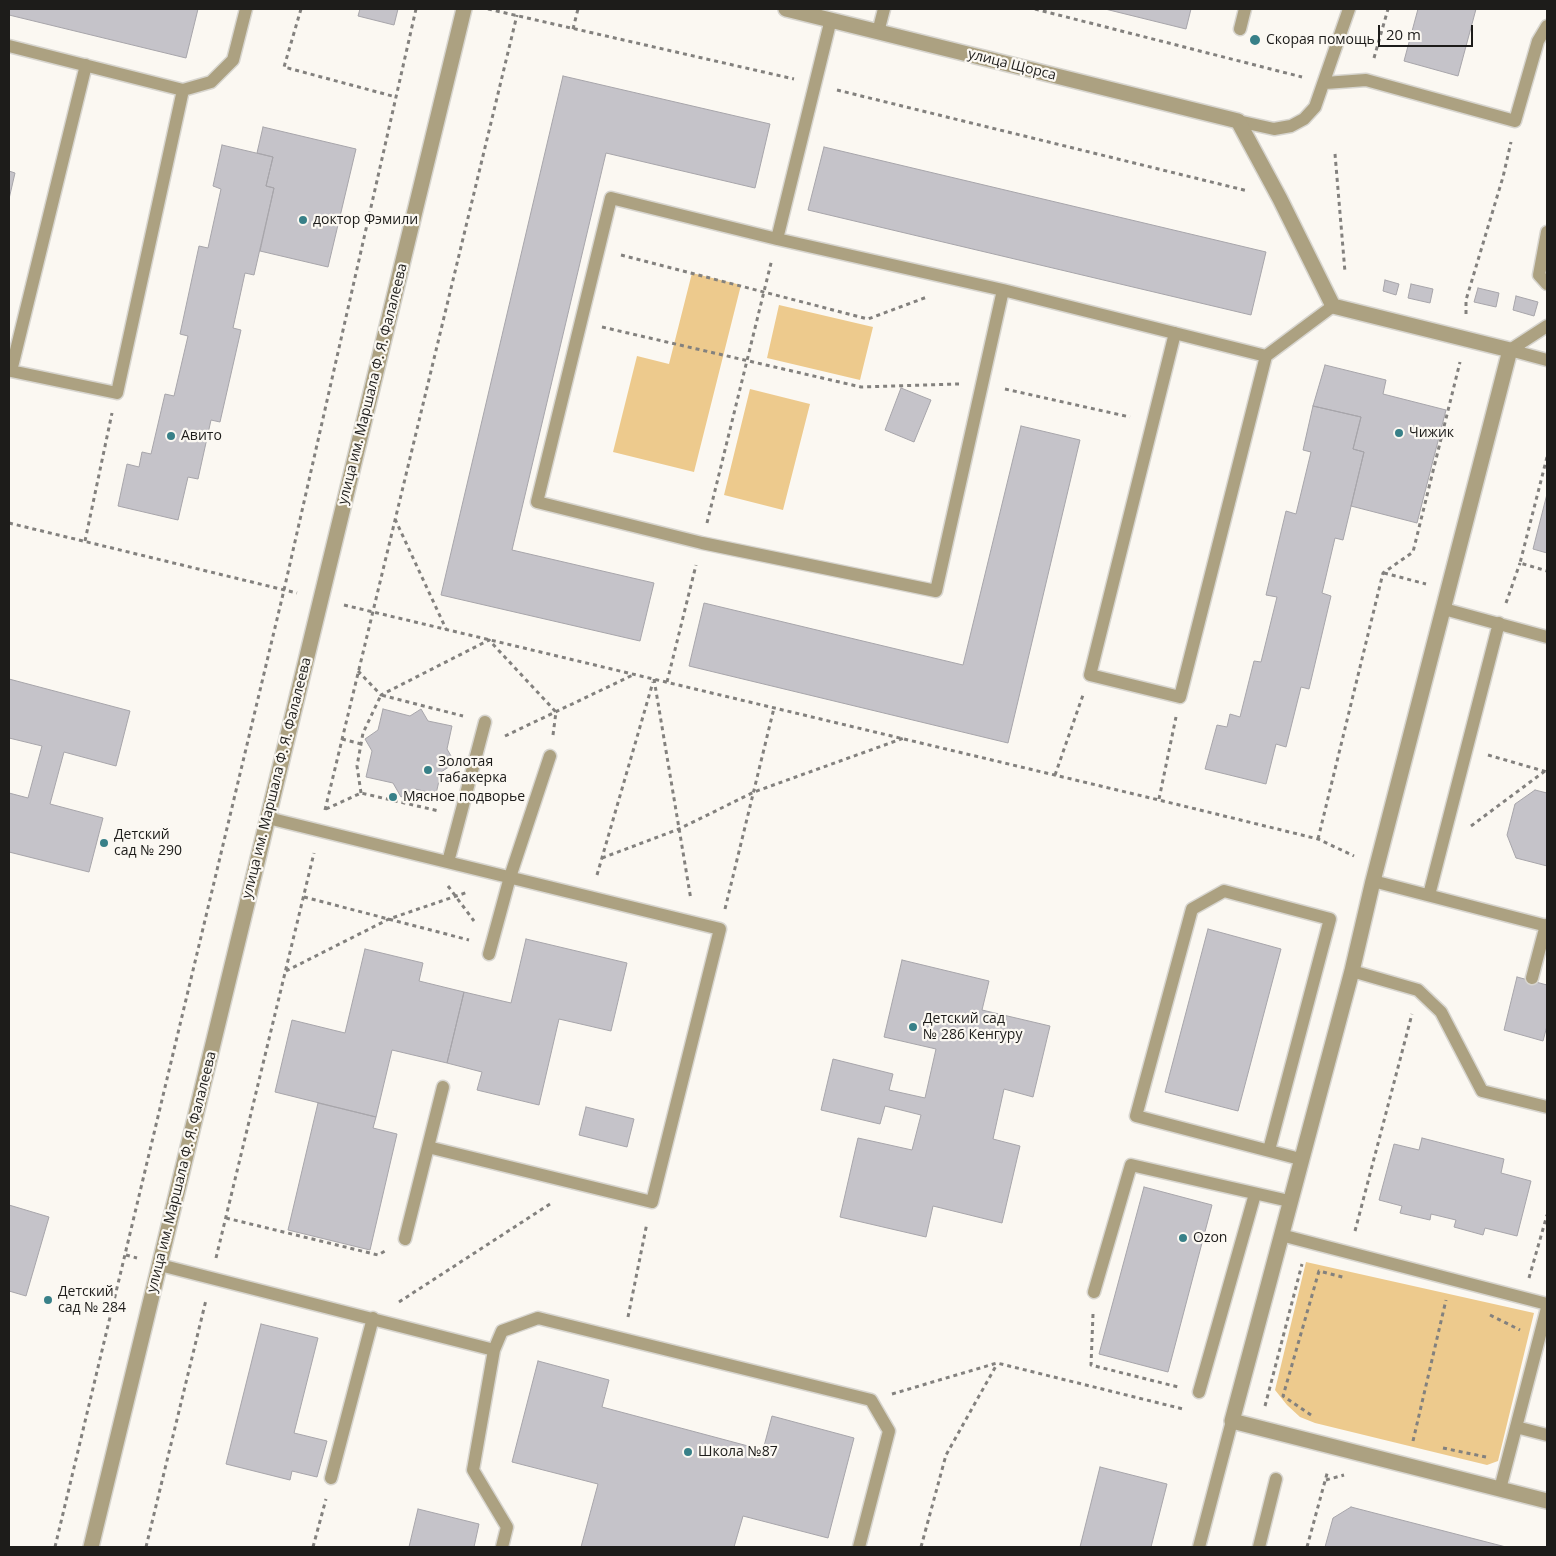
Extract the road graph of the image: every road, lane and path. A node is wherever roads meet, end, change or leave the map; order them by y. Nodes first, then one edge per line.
1 (246, 9) edge
2 (301, 9) edge
3 (416, 9) edge
4 (464, 9) edge
5 (488, 9) edge
6 (578, 9) edge
7 (786, 9) edge
8 (884, 9) edge
9 (1035, 9) edge
10 (1245, 9) edge
11 (1349, 9) edge
12 (1388, 9) edge
13 (517, 15) junction
14 (831, 20) junction
15 (1547, 26) edge
16 (573, 28) junction
17 (1240, 29) dead end
18 (878, 32) junction
19 (9, 46) edge
20 (86, 65) junction
21 (1366, 80) junction
22 (1325, 83) junction
23 (816, 84) junction
24 (183, 90) junction
25 (396, 97) junction
26 (1238, 121) junction
27 (1515, 121) junction
28 (1335, 154) dead end
29 (1280, 199) junction
30 (1547, 232) edge
31 (777, 239) junction
32 (598, 249) junction
33 (1547, 284) edge
34 (1002, 290) junction
35 (765, 292) junction
36 (932, 296) dead end
37 (1333, 306) junction
38 (1348, 310) junction
39 (581, 322) junction
40 (1547, 326) edge
41 (1174, 333) junction
42 (1466, 339) junction
43 (1510, 350) junction
44 (1266, 356) junction
45 (1547, 360) edge
46 (747, 362) junction
47 (982, 384) junction
48 (117, 393) junction
49 (1153, 422) junction
50 (1547, 457) edge
51 (394, 519) junction
52 (9, 523) edge
53 (85, 542) junction
54 (702, 543) junction
55 (1520, 563) junction
56 (1547, 571) edge
57 (1383, 572) junction
58 (284, 590) junction
59 (1448, 590) junction
60 (321, 599) junction
61 (1444, 609) junction
62 (372, 612) junction
63 (1499, 623) junction
64 (447, 630) junction
65 (1547, 636) edge
66 (489, 640) junction
67 (358, 671) junction
68 (635, 674) junction
69 (1090, 675) junction
70 (654, 679) junction
71 (667, 682) junction
72 (381, 696) junction
73 (1180, 697) junction
74 (774, 708) junction
75 (556, 712) junction
76 (485, 722) joint
77 (904, 738) junction
78 (342, 739) junction
79 (361, 744) junction
80 (478, 749) junction
81 (1467, 750) junction
82 (550, 756) joint
83 (1546, 772) edge
84 (1055, 774) junction
85 (754, 792) junction
86 (361, 793) junction
87 (1159, 800) junction
88 (325, 809) junction
89 (460, 816) junction
90 (268, 818) junction
91 (679, 829) junction
92 (320, 830) junction
93 (1318, 839) junction
94 (1441, 849) junction
95 (426, 856) junction
96 (602, 858) junction
97 (448, 862) junction
98 (510, 877) junction
99 (1372, 881) junction
100 (474, 890) dead end
101 (1429, 895) junction
102 (456, 896) junction
103 (303, 897) junction
104 (590, 897) junction
105 (389, 919) junction
106 (695, 922) junction
107 (1546, 926) edge
108 (720, 928) junction
109 (490, 950) junction
110 (286, 971) junction
111 (1352, 971) junction
112 (1532, 978) dead end
113 (1418, 990) junction
114 (444, 1087) dead end
115 (1547, 1107) edge
116 (428, 1147) junction
117 (1269, 1150) junction
118 (1300, 1159) junction
119 (580, 1184) junction
120 (1256, 1194) junction
121 (1289, 1201) junction
122 (652, 1202) junction
123 (1547, 1215) edge
124 (226, 1218) junction
125 (1281, 1235) junction
126 (405, 1239) joint
127 (1308, 1242) junction
128 (1349, 1252) junction
129 (160, 1264) junction
130 (212, 1277) junction
131 (1355, 1280) dead end
132 (1456, 1280) junction
133 (1094, 1292) joint
134 (1524, 1298) junction
135 (1436, 1300) dead end
136 (1445, 1302) junction
137 (1547, 1304) edge
138 (1454, 1305) dead end
139 (1547, 1308) edge
140 (1481, 1312) dead end
141 (373, 1318) junction
142 (1540, 1336) junction
143 (623, 1340) junction
144 (494, 1350) junction
145 (997, 1363) junction
146 (1199, 1392) joint
147 (871, 1400) junction
148 (1186, 1410) dead end
149 (1312, 1416) dead end
150 (1232, 1421) junction
151 (1516, 1427) junction
152 (1259, 1428) junction
153 (1547, 1435) edge
154 (1404, 1438) dead end
155 (1413, 1441) junction
156 (1422, 1443) dead end
157 (1333, 1446) junction
158 (1441, 1447) dead end
159 (1488, 1457) dead end
160 (331, 1478) joint
161 (1276, 1479) dead end
162 (1500, 1489) junction
163 (1547, 1501) edge
164 (56, 1547) edge
165 (91, 1547) edge
166 (146, 1547) edge
167 (313, 1547) edge
168 (502, 1547) edge
169 (859, 1547) edge
170 (921, 1547) edge
171 (1199, 1547) edge
172 (1258, 1547) edge
173 (1307, 1547) edge

1 - 24 lane
2 - 25 path
3 - 25 path
4 - 60 street, улица им. Маршала Ф. Я. Фалалеева
5 - 13 path
6 - 16 path
7 - 14 street, улица Щорса
8 - 18 lane
9 - 22 path
10 - 17 lane
11 - 22 lane
12 - 21 path
13 - 16 path
13 - 51 path
14 - 18 street, улица Щорса
14 - 23 lane
15 - 27 lane
16 - 23 path
18 - 26 street, улица Щорса
19 - 20 lane
20 - 24 lane
20 - 48 lane
21 - 22 lane
21 - 27 lane
22 - 26 lane
23 - 29 path
23 - 31 lane
24 - 48 lane
25 - 58 path
26 - 29 street
27 - 42 path
28 - 38 path
29 - 37 street
30 - 33 lane
31 - 32 lane
31 - 34 lane
31 - 35 path
32 - 35 path
32 - 39 lane
34 - 41 lane
34 - 47 lane
35 - 36 path
35 - 46 path
37 - 38 street
37 - 44 lane
38 - 42 street
39 - 46 path
39 - 54 lane
40 - 43 lane
41 - 44 lane
41 - 49 lane
42 - 43 street
42 - 57 path
43 - 45 lane
43 - 59 street
44 - 73 lane
46 - 47 path
46 - 54 path
47 - 49 path
47 - 54 lane
48 - 53 path
49 - 69 lane
50 - 55 path
51 - 62 path
51 - 64 path
52 - 53 path
53 - 58 path
54 - 71 path
55 - 56 path
55 - 63 path
57 - 59 path
57 - 93 path
58 - 60 path
58 - 164 path
59 - 61 street
60 - 62 path
60 - 90 street, улица им. Маршала Ф. Я. Фалалеева
61 - 63 lane
61 - 99 street
62 - 64 path
62 - 67 path
63 - 65 lane
63 - 81 lane
64 - 66 path
66 - 68 path
66 - 72 path
66 - 75 path
67 - 72 path
67 - 78 path
68 - 70 path
68 - 75 path
69 - 73 lane
69 - 84 path
70 - 71 path
70 - 91 path
70 - 96 path
71 - 74 path
72 - 76 path
72 - 79 path
73 - 87 path
74 - 77 path
74 - 85 path
75 - 80 path
75 - 82 path
76 - 80 lane
77 - 84 path
77 - 85 path
78 - 79 path
78 - 88 path
79 - 86 path
80 - 89 lane
81 - 83 path
81 - 94 lane
82 - 98 lane
83 - 94 path
84 - 87 path
85 - 91 path
85 - 108 path
86 - 88 path
86 - 89 path
87 - 93 path
88 - 92 path
89 - 97 lane
90 - 92 lane
90 - 129 street, улица им. Маршала Ф. Я. Фалалеева
91 - 96 path
91 - 106 path
92 - 95 lane
92 - 103 path
93 - 99 path
94 - 101 lane
95 - 97 lane
95 - 102 path
96 - 104 path
97 - 98 lane
98 - 104 lane
98 - 109 lane
99 - 101 lane
99 - 111 street
100 - 102 path
101 - 107 lane
102 - 105 path
102 - 109 path
103 - 105 path
103 - 110 path
104 - 106 lane
105 - 109 path
105 - 110 path
106 - 108 lane
107 - 112 lane
108 - 122 lane
110 - 124 path
111 - 113 lane
111 - 118 street
113 - 115 lane
113 - 128 path
114 - 116 lane
116 - 119 lane
116 - 126 lane
117 - 117 lane
117 - 118 lane
118 - 121 street
119 - 122 lane
119 - 141 path
120 - 121 lane
120 - 133 lane
120 - 146 lane
121 - 125 street
122 - 143 path
123 - 134 path
124 - 126 path
124 - 130 path
125 - 127 lane
125 - 150 street
127 - 128 lane
127 - 152 path
128 - 132 lane
129 - 130 lane
129 - 165 street, улица им. Маршала Ф. Я. Фалалеева
130 - 141 lane
130 - 166 path
131 - 149 path
132 - 134 lane
132 - 136 path
133 - 146 path
134 - 137 lane
135 - 136 path
136 - 138 path
136 - 155 path
139 - 142 lane
140 - 142 path
141 - 144 lane
141 - 160 lane
142 - 151 lane
143 - 144 lane
143 - 147 lane
144 - 168 lane
145 - 147 path
145 - 148 path
145 - 170 path
147 - 169 lane
150 - 152 street
150 - 171 lane
151 - 153 lane
151 - 162 lane
152 - 157 street
154 - 155 path
155 - 156 path
157 - 162 street
157 - 173 path
158 - 159 path
160 - 167 path
161 - 172 lane
162 - 163 street

